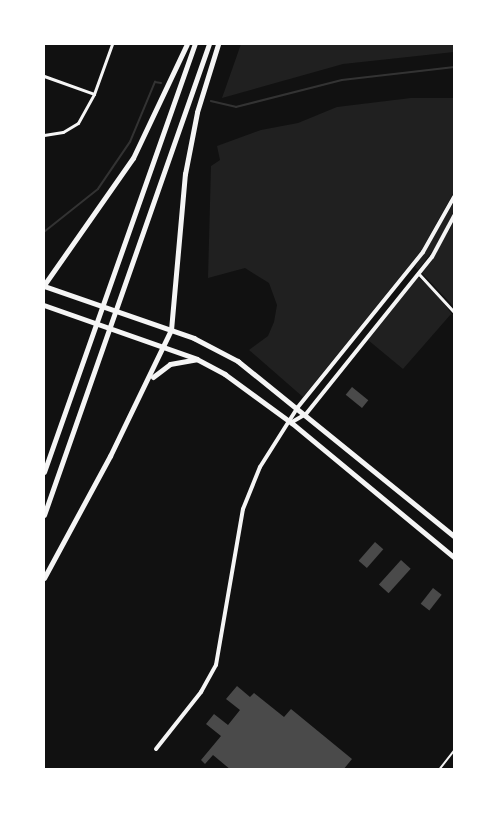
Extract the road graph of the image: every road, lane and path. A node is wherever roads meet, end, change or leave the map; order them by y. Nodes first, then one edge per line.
1 (112, 44) edge
2 (187, 44) edge
3 (195, 44) edge
4 (209, 44) edge
5 (218, 44) edge
6 (44, 76) edge
7 (94, 94) junction
8 (44, 135) edge
9 (454, 197) edge
10 (454, 216) edge
11 (411, 268) junction
12 (418, 273) junction
13 (44, 285) edge
14 (44, 305) edge
15 (454, 312) edge
16 (171, 330) junction
17 (165, 347) junction
18 (197, 359) junction
19 (147, 382) junction
20 (298, 407) junction
21 (306, 414) junction
22 (292, 423) junction
23 (44, 472) edge
24 (44, 515) edge
25 (454, 536) edge
26 (454, 557) edge
27 (44, 578) edge
28 (156, 748) dead end
29 (454, 751) edge
30 (439, 770) edge

1 - 7 street
2 - 13 highway
3 - 23 highway
4 - 24 highway
5 - 16 highway
6 - 7 street
7 - 8 street
9 - 11 street
10 - 12 street
11 - 12 street
11 - 20 street
12 - 15 street
12 - 21 street
13 - 16 main road
14 - 17 main road
16 - 17 highway
16 - 20 main road
17 - 18 main road
17 - 19 highway
18 - 19 highway
18 - 22 main road
19 - 27 highway
20 - 21 main road
20 - 22 street
21 - 22 street
21 - 25 main road
22 - 26 main road
22 - 28 street
29 - 30 lane

